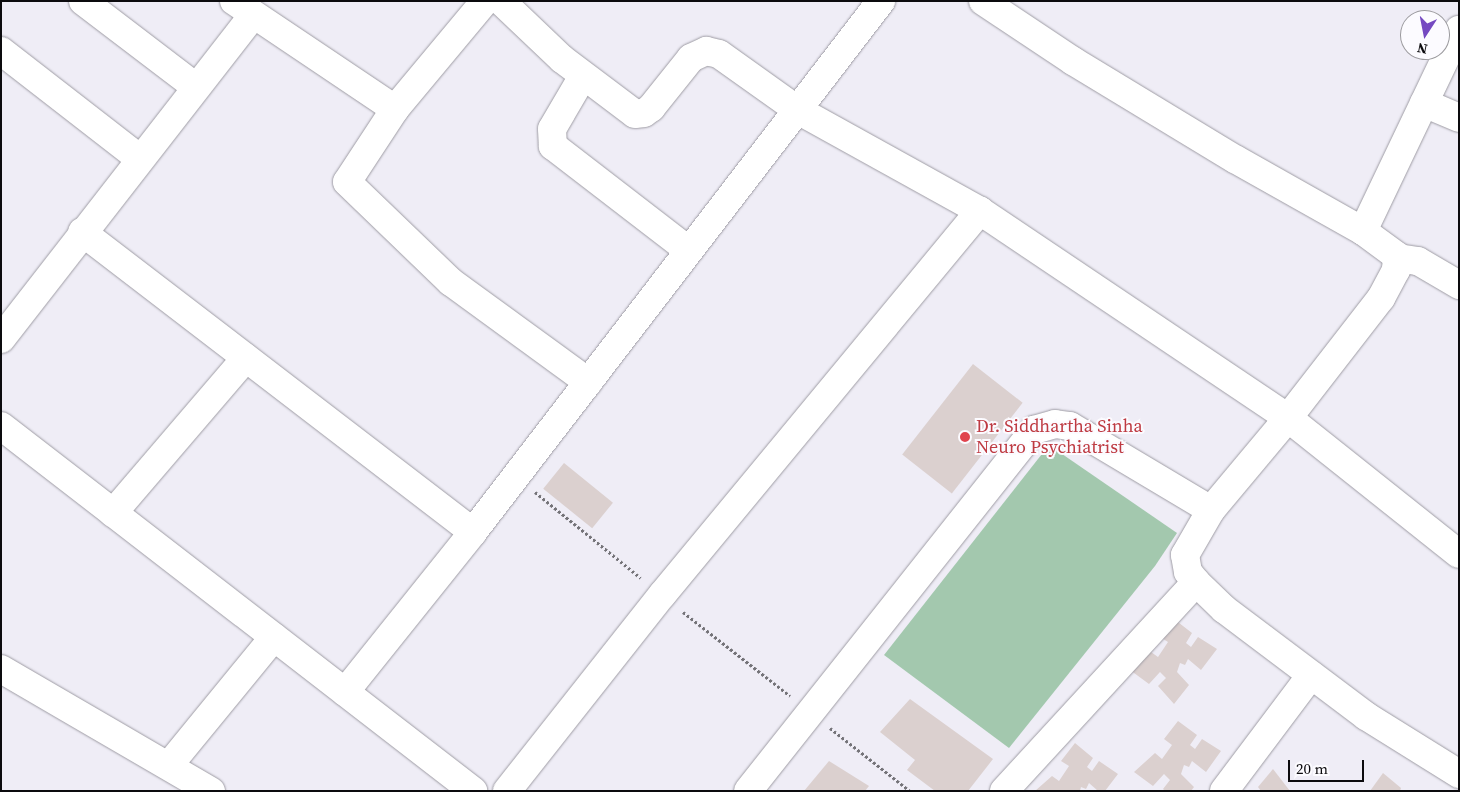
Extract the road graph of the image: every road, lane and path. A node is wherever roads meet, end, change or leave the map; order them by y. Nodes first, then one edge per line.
1 (83, 1) edge
2 (485, 1) edge
3 (501, 1) edge
4 (881, 1) edge
5 (984, 1) edge
6 (243, 9) edge
7 (1459, 30) edge
8 (1, 51) edge
9 (583, 76) junction
10 (196, 86) junction
11 (1424, 103) junction
12 (395, 109) junction
13 (796, 109) junction
14 (1459, 118) edge
15 (138, 158) junction
16 (980, 211) junction
17 (1363, 231) junction
18 (82, 232) junction
19 (688, 250) junction
20 (1398, 258) junction
21 (1459, 286) edge
22 (1, 339) edge
23 (246, 358) junction
24 (588, 382) junction
25 (1288, 418) junction
26 (1, 426) edge
27 (1211, 510) junction
28 (114, 513) junction
29 (473, 532) junction
30 (1459, 554) edge
31 (1196, 582) junction
32 (274, 637) junction
33 (1, 669) edge
34 (1311, 675) junction
35 (345, 692) junction
36 (812, 714) junction
37 (170, 764) junction
38 (1459, 774) edge
39 (211, 791) edge
40 (473, 791) edge
41 (507, 791) edge
42 (748, 791) edge
43 (910, 791) edge
44 (1004, 791) edge
45 (1224, 791) edge

1 - 10 street
2 - 12 street
3 - 9 street
4 - 13 street
5 - 17 street
6 - 10 street
6 - 12 street
7 - 11 street
8 - 15 street
9 - 13 street
9 - 19 street
10 - 15 street
11 - 14 street
11 - 17 street
12 - 24 street
13 - 16 street
13 - 19 street
15 - 18 street
16 - 25 street
16 - 41 street
17 - 20 street
18 - 22 street
18 - 23 street
19 - 24 street
20 - 21 street
20 - 25 street
23 - 28 street
23 - 29 street
24 - 29 street
25 - 27 street
25 - 30 street
26 - 28 street
27 - 31 street
27 - 36 street
28 - 32 street
29 - 35 street
31 - 34 street
31 - 44 street
32 - 35 street
32 - 37 street
33 - 37 street
34 - 38 street
34 - 45 street
35 - 40 street
36 - 42 street
36 - 43 path
37 - 39 street

